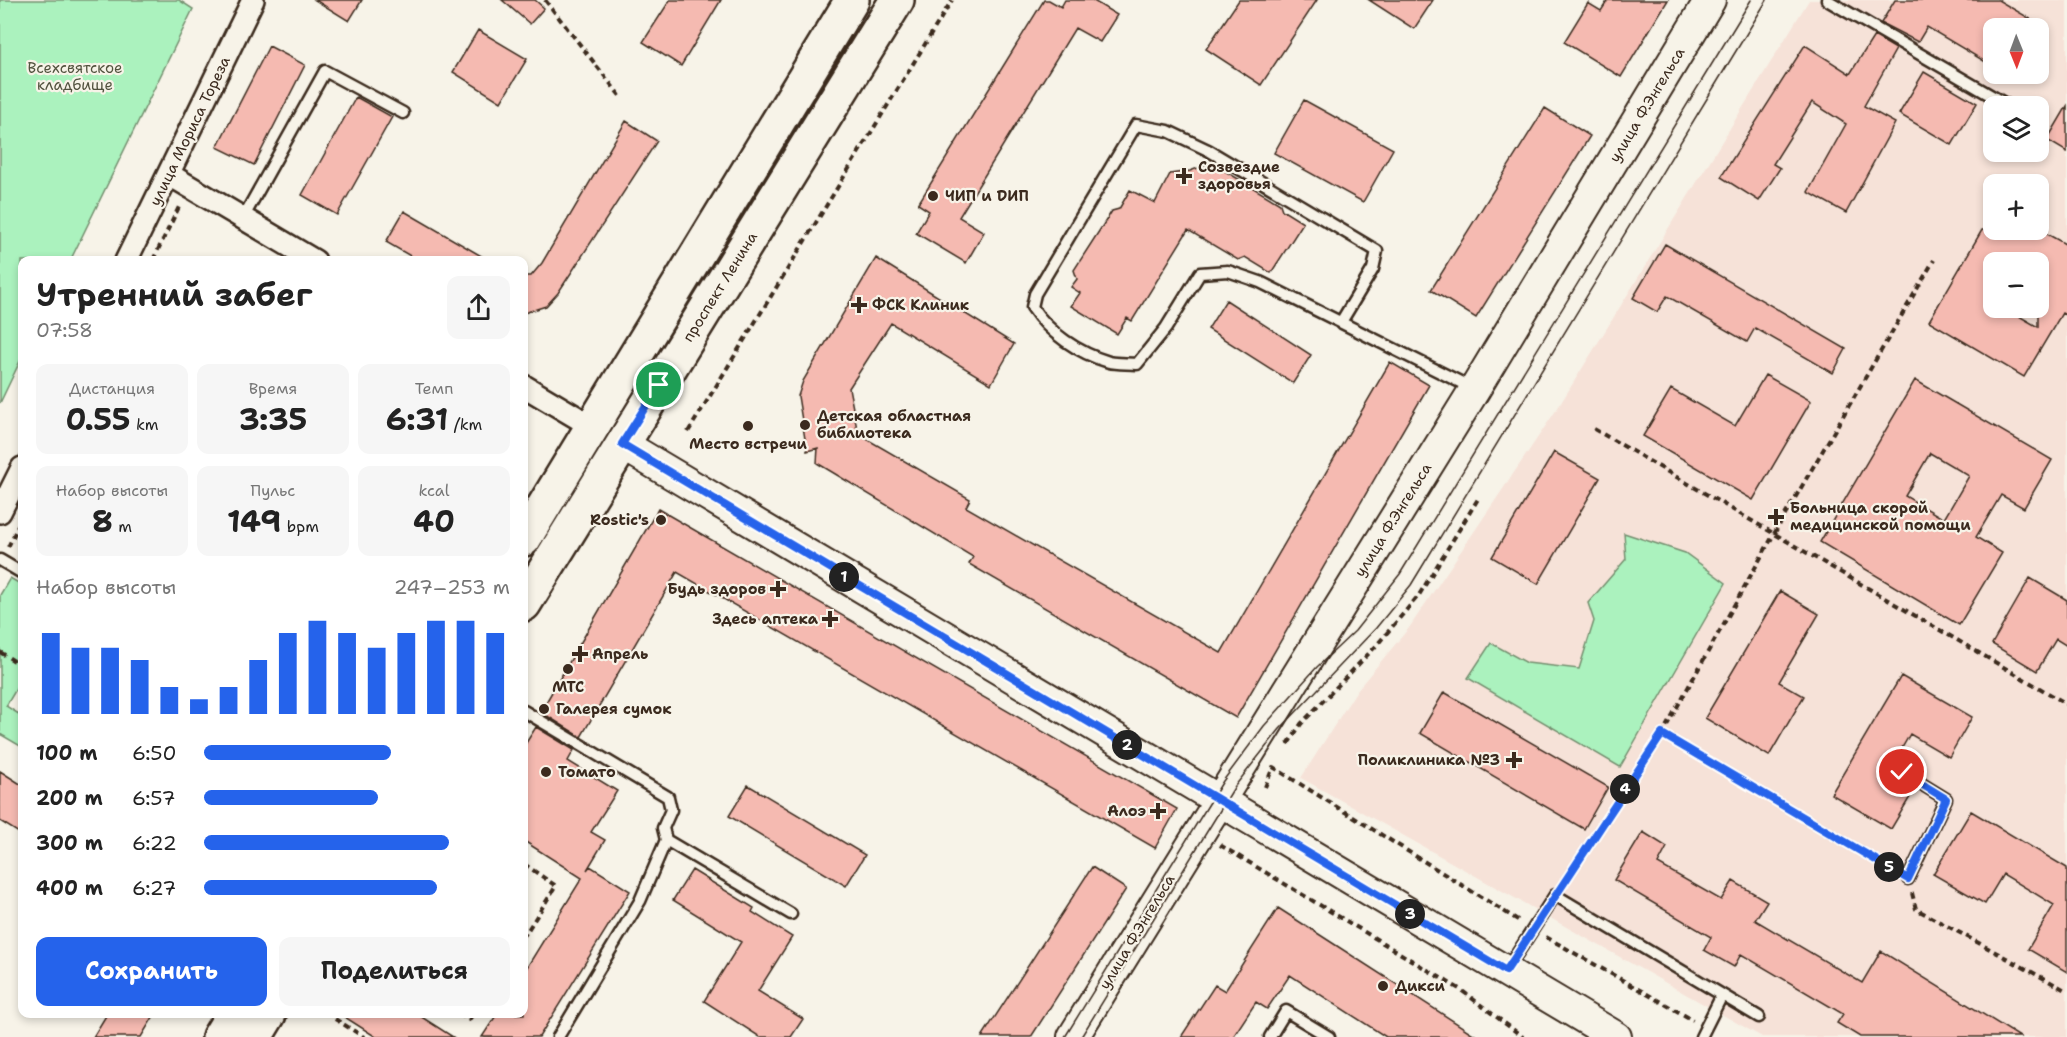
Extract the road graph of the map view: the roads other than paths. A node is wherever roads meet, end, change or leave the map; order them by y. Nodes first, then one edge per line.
1 (253, 0) edge
2 (852, 0) edge
3 (897, 0) edge
4 (1710, 0) edge
5 (1827, 0) edge
6 (1992, 96) edge
7 (404, 113) dead end
8 (170, 175) junction
9 (243, 218) junction
10 (129, 256) edge
11 (307, 256) edge
12 (1341, 322) junction
13 (528, 388) edge
14 (1475, 389) junction
15 (592, 427) junction
16 (622, 444) junction
17 (18, 476) edge
18 (0, 512) edge
19 (528, 532) edge
20 (1, 560) edge
21 (18, 571) edge
22 (528, 597) edge
23 (528, 713) edge
24 (1902, 772) dead end
25 (1219, 800) junction
26 (666, 840) junction
27 (1908, 879) road end
28 (791, 914) dead end
29 (1506, 971) junction
30 (1722, 995) junction
31 (1759, 1017) dead end
32 (231, 1018) edge
33 (267, 1018) edge
34 (1703, 1032) edge
35 (219, 1037) edge
36 (255, 1037) edge
37 (558, 1037) edge
38 (1073, 1037) edge
39 (1270, 1037) edge
40 (1329, 1037) edge
41 (1616, 1037) edge

1 - 8 street, улица Мориса Тореза
2 - 15 main road
3 - 16 main road, проспект Ленина
4 - 14 street, улица Ф.Энгельса
5 - 6 lane
7 - 9 lane
8 - 9 street
8 - 10 street, улица Мориса Тореза
9 - 11 street
12 - 12 lane
12 - 14 lane
13 - 15 street
14 - 25 street, улица Ф.Энгельса
15 - 16 main road
15 - 19 main road
16 - 22 main road, проспект Ленина
16 - 25 street
17 - 18 street
20 - 21 lane
23 - 26 lane
24 - 27 lane
25 - 29 street
25 - 38 street, улица Ф.Энгельса
26 - 28 lane
26 - 37 lane
29 - 30 lane
29 - 41 street
30 - 31 lane
30 - 34 lane
32 - 35 main road
33 - 36 main road
39 - 40 lane

